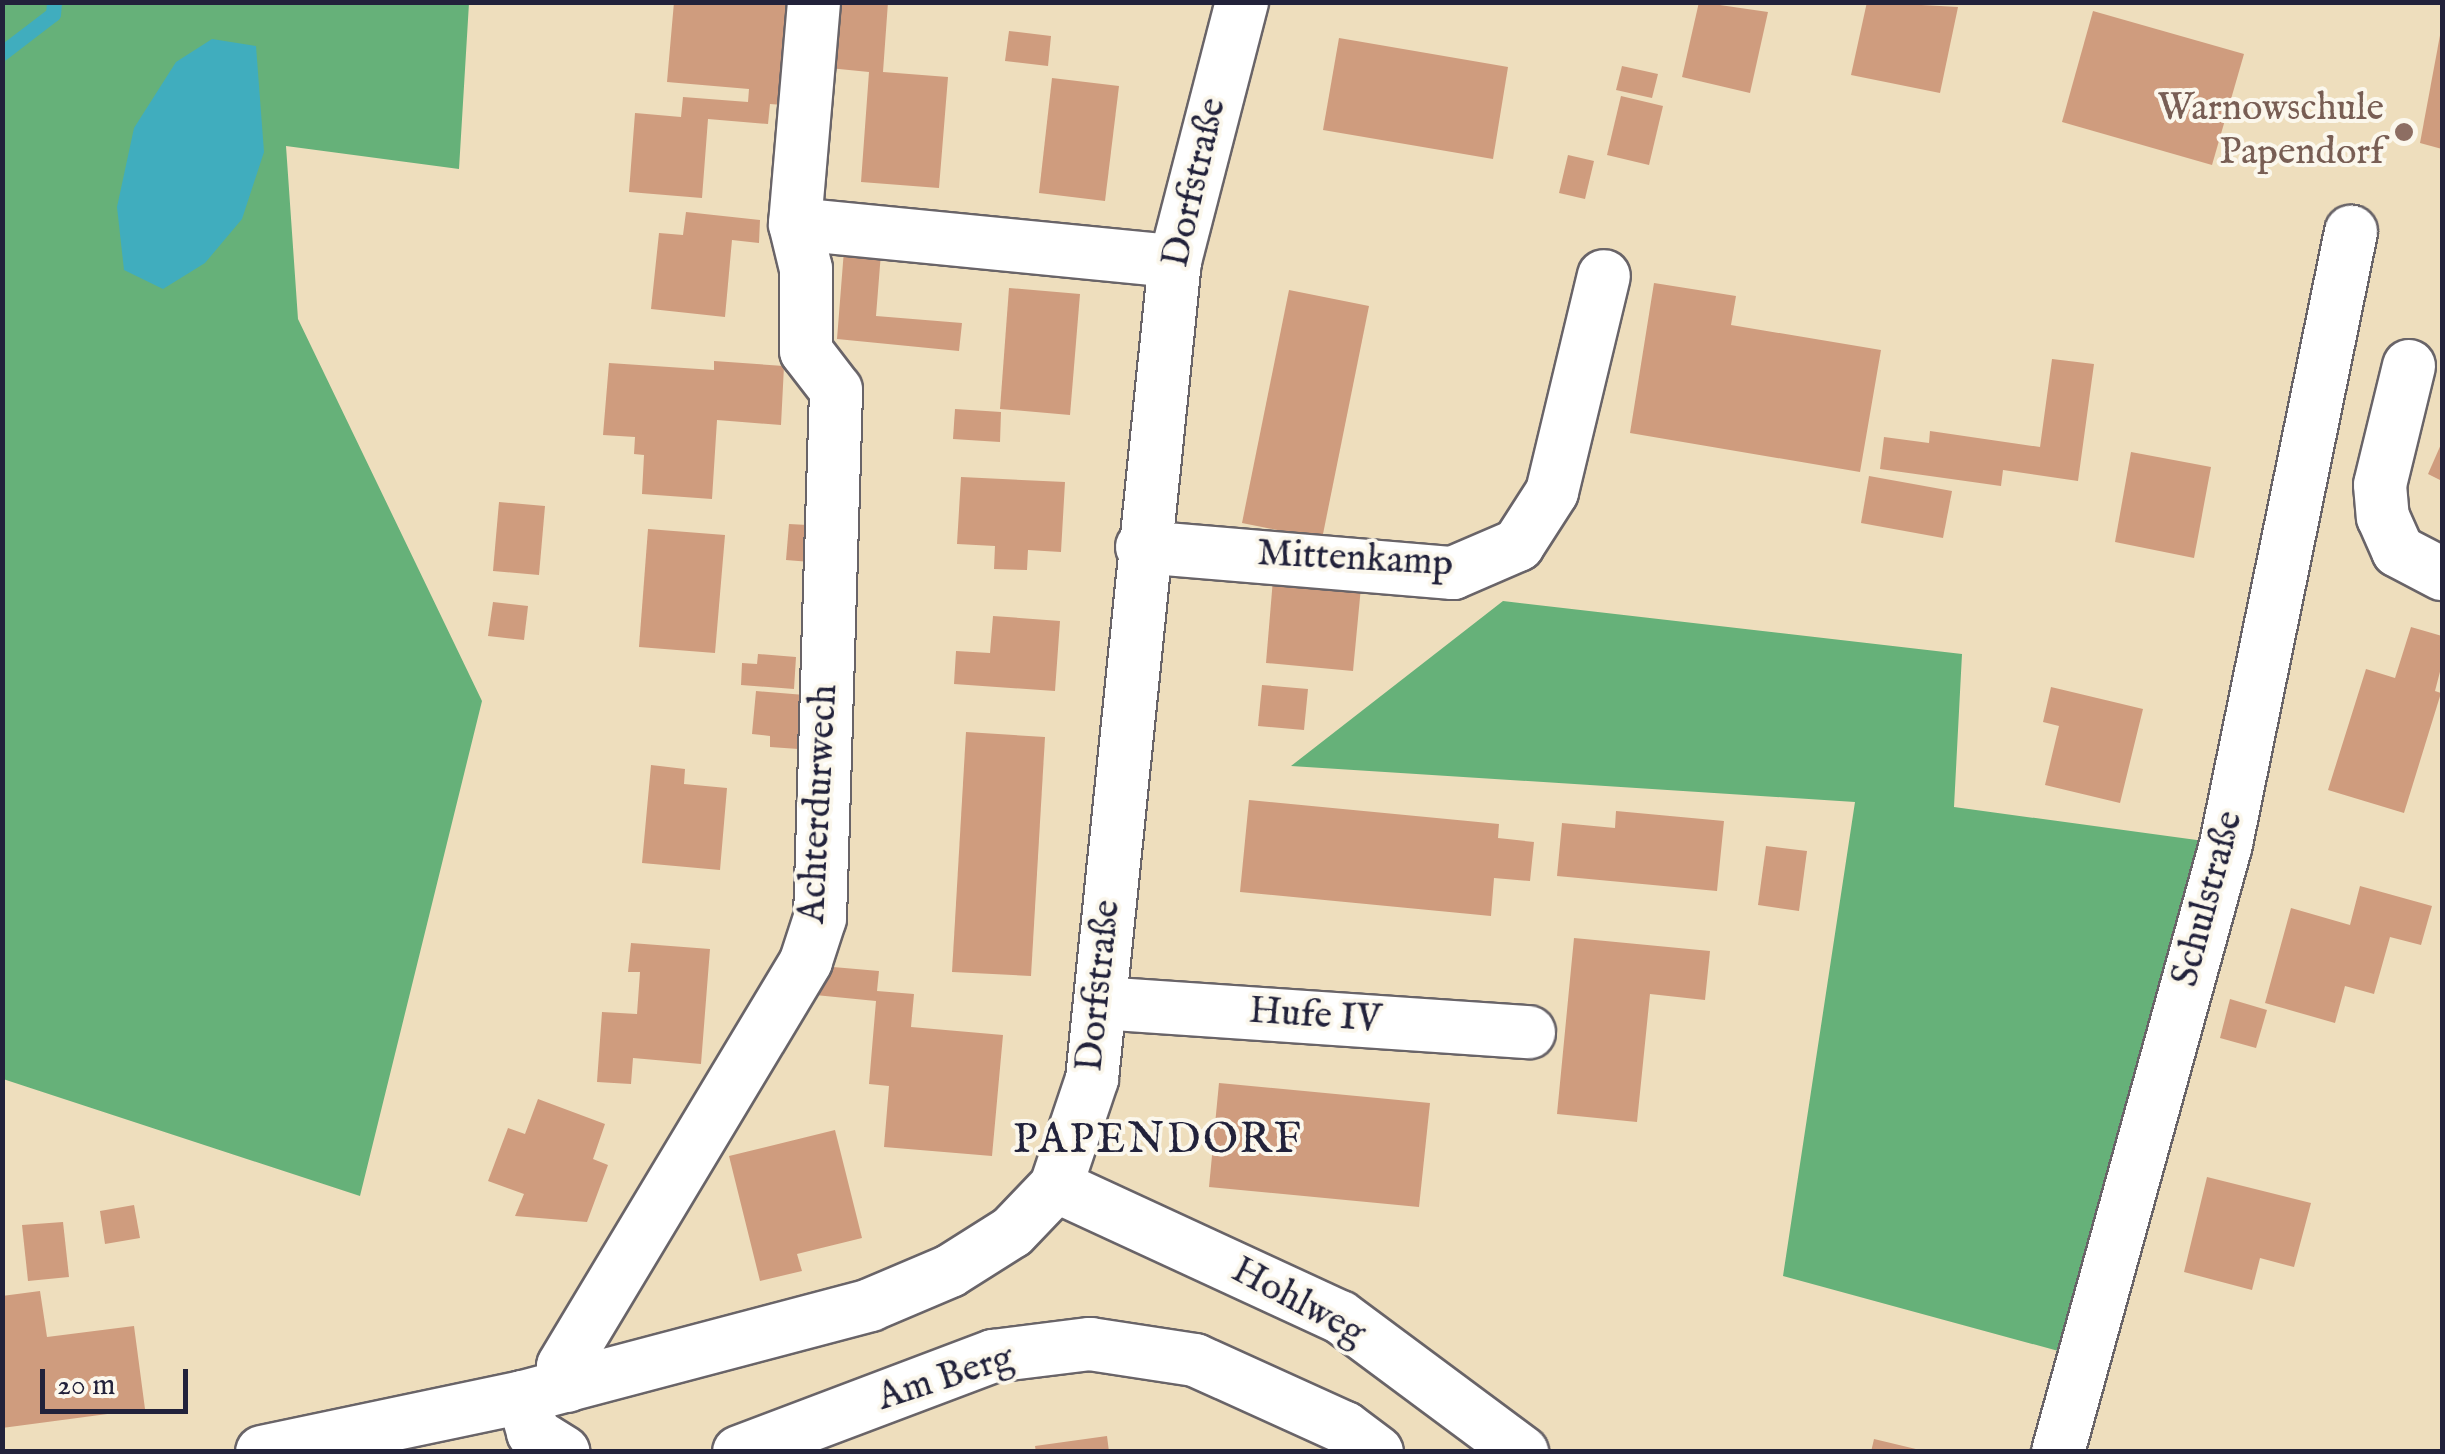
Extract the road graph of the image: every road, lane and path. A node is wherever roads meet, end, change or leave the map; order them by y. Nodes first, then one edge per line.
1 (814, 2) edge
2 (1242, 2) edge
3 (794, 224) junction
4 (2352, 232) dead end
5 (1176, 261) junction
6 (1604, 276) dead end
7 (2334, 339) junction
8 (2426, 372) edge
9 (1142, 547) junction
10 (2442, 574) edge
11 (1100, 1003) junction
12 (1529, 1032) dead end
13 (1056, 1186) junction
14 (547, 1417) edge
15 (262, 1452) edge
16 (739, 1452) edge
17 (1377, 1452) edge
18 (1522, 1452) edge
19 (2058, 1452) edge

1 - 3 street, Achterdurwech
2 - 5 street, Dorfstraße
3 - 5 street
3 - 14 street, Achterdurwech
4 - 7 street, Schulstraße
5 - 9 street, Dorfstraße
6 - 9 street, Mittenkamp
7 - 8 street
7 - 19 street, Schulstraße
8 - 10 street
9 - 11 street, Dorfstraße
11 - 12 street, Hufe IV
11 - 13 street, Dorfstraße
13 - 14 street, Dorfstraße
13 - 18 street, Hohlweg
14 - 15 street, Dorfstraße
16 - 17 street, Am Berg

